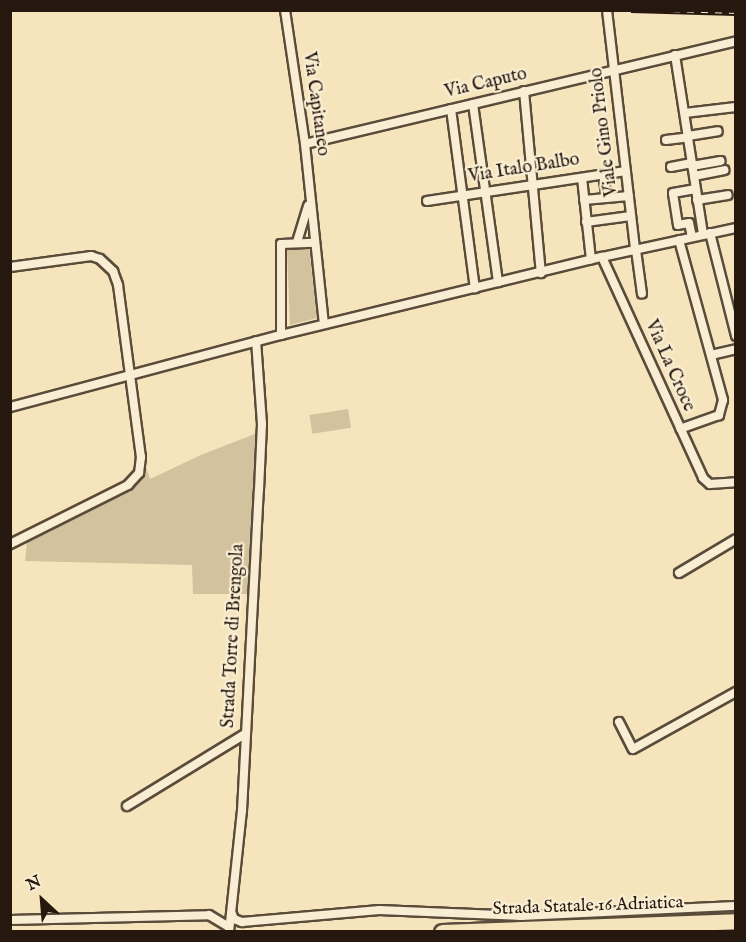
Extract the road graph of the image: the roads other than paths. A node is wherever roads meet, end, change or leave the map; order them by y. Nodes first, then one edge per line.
1 (285, 10) edge
2 (607, 10) edge
3 (735, 41) edge
4 (675, 55) junction
5 (615, 70) junction
6 (524, 91) junction
7 (473, 104) junction
8 (735, 107) edge
9 (451, 109) junction
10 (685, 113) junction
11 (718, 131) dead end
12 (688, 137) junction
13 (666, 140) dead end
14 (305, 144) junction
15 (692, 164) junction
16 (671, 167) dead end
17 (626, 171) junction
18 (603, 174) junction
19 (694, 176) junction
20 (582, 178) junction
21 (533, 185) junction
22 (696, 189) junction
23 (485, 192) junction
24 (463, 195) junction
25 (728, 195) dead end
26 (629, 196) junction
27 (607, 198) junction
28 (584, 200) junction
29 (697, 200) junction
30 (427, 201) dead end
31 (309, 203) junction
32 (631, 216) junction
33 (586, 222) junction
34 (735, 228) edge
35 (706, 233) junction
36 (692, 237) junction
37 (679, 240) junction
38 (297, 242) junction
39 (314, 243) junction
40 (635, 250) junction
41 (602, 257) junction
42 (591, 260) junction
43 (10, 267) edge
44 (541, 273) junction
45 (498, 282) junction
46 (475, 288) junction
47 (642, 294) dead end
48 (324, 324) junction
49 (281, 335) junction
50 (735, 336) edge
51 (256, 342) junction
52 (735, 349) edge
53 (711, 355) junction
54 (130, 375) junction
55 (10, 406) edge
56 (680, 429) junction
57 (735, 482) edge
58 (735, 539) edge
59 (10, 544) edge
60 (679, 573) dead end
61 (735, 692) edge
62 (619, 722) dead end
63 (245, 734) junction
64 (127, 806) dead end
65 (735, 906) edge
66 (232, 914) junction
67 (10, 920) edge
68 (735, 921) edge
69 (229, 929) edge
70 (442, 932) edge

1 - 14 street, Via Capitaneo
2 - 5 street, Viale Gino Priolo
3 - 4 street, Via Caputo
4 - 5 street, Via Caputo
4 - 10 street
5 - 6 street, Via Caputo
5 - 17 street, Viale Gino Priolo
6 - 7 street, Via Caputo
6 - 21 street
7 - 9 street, Via Caputo
7 - 23 street
8 - 10 street
9 - 14 street, Via Caputo
9 - 24 street
10 - 12 street
11 - 12 street
12 - 13 street
12 - 15 street
14 - 31 street, Via Capitaneo
15 - 16 street
15 - 19 street
15 - 19 street
17 - 18 street, Via Italo Balbo
17 - 26 street, Viale Gino Priolo
18 - 20 street, Via Italo Balbo
18 - 27 street
19 - 22 street
20 - 21 street, Via Italo Balbo
20 - 28 street
21 - 23 street, Via Italo Balbo
21 - 44 street
22 - 29 street
22 - 36 street
23 - 24 street, Via Italo Balbo
23 - 45 street
24 - 30 street, Via Italo Balbo
24 - 46 street
25 - 29 street
26 - 27 street
26 - 32 street, Viale Gino Priolo
27 - 28 street
28 - 33 street
29 - 35 street
31 - 38 street
31 - 39 street, Via Capitaneo
32 - 33 street
32 - 40 street, Viale Gino Priolo
33 - 42 street
34 - 35 street
35 - 36 street
35 - 50 street
36 - 37 street
37 - 40 street
37 - 53 street
38 - 39 street
38 - 49 street
39 - 48 street, Via Capitaneo
40 - 41 street
40 - 47 street, Viale Gino Priolo
41 - 42 street
41 - 56 street, Via La Croce
42 - 44 street
43 - 54 street
44 - 45 street
45 - 46 street
46 - 48 street
48 - 49 street
49 - 51 street
51 - 54 street
51 - 63 street, Strada Torre di Brengola
52 - 53 street
53 - 56 street
54 - 55 street
54 - 59 street
56 - 57 street, Via La Croce
58 - 60 street
61 - 62 street
63 - 64 street
63 - 66 street, Strada Torre di Brengola
65 - 66 street
66 - 69 street, Strada Torre di Brengola
67 - 69 street
68 - 70 highway, Strada Statale 16 Adriatica

